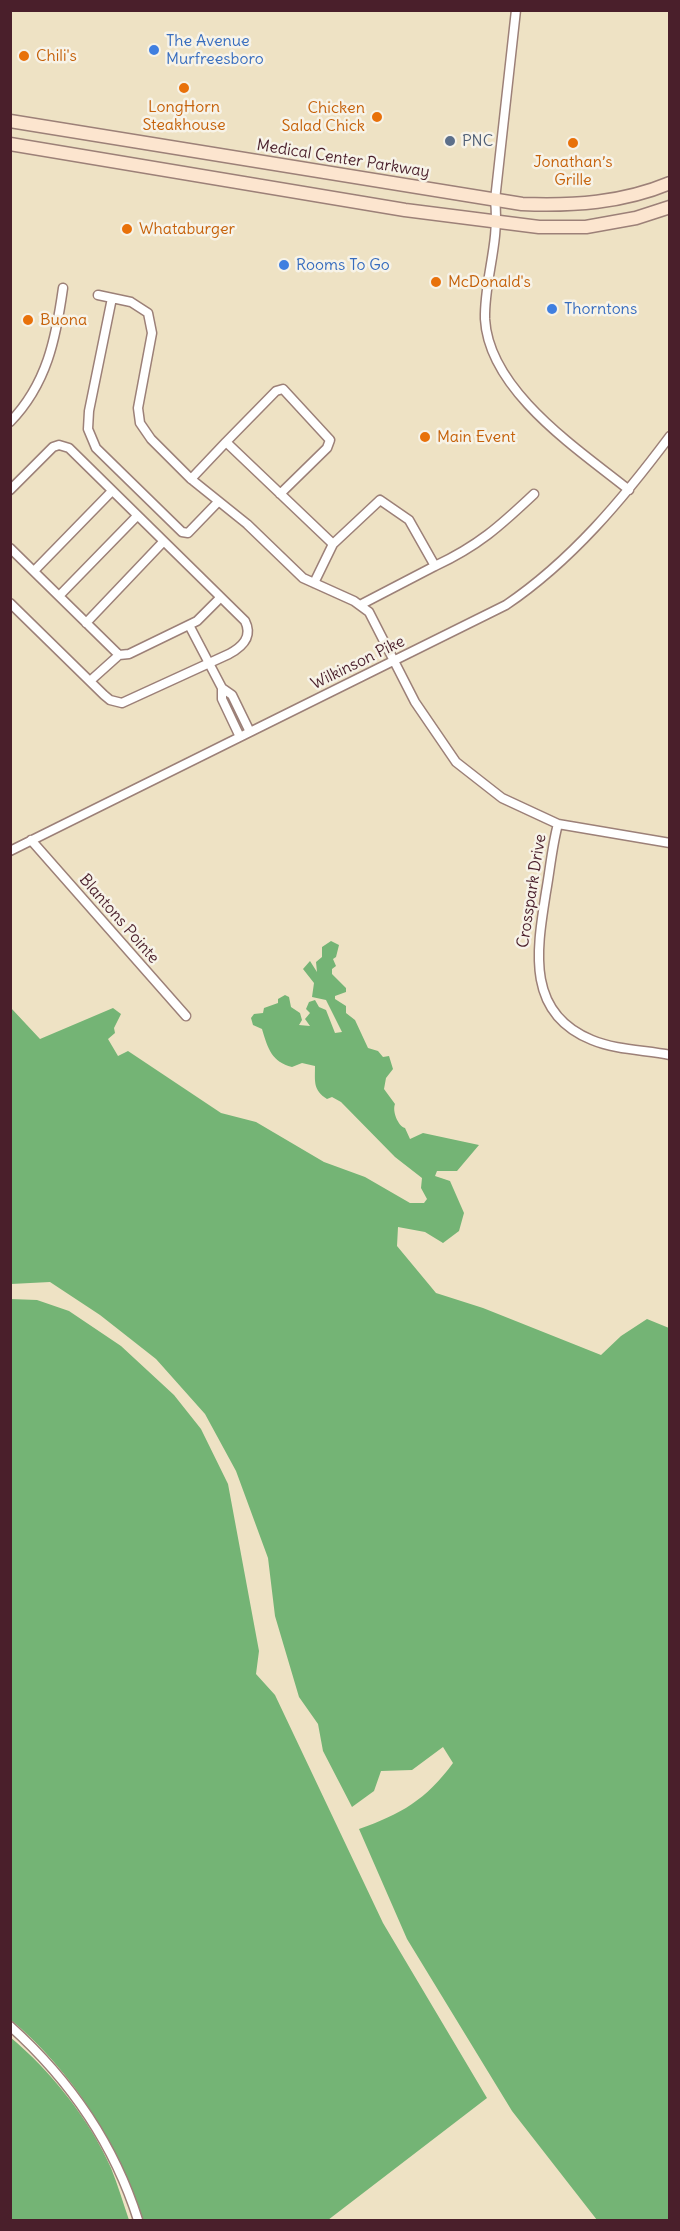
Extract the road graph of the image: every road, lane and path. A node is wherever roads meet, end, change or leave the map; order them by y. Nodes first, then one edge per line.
1 (516, 10) edge
2 (10, 121) edge
3 (10, 144) edge
4 (669, 183) edge
5 (495, 200) junction
6 (669, 207) edge
7 (498, 222) junction
8 (63, 288) dead end
9 (98, 295) dead end
10 (112, 298) junction
11 (10, 422) edge
12 (669, 436) edge
13 (225, 442) junction
14 (191, 479) junction
15 (629, 489) junction
16 (10, 490) edge
17 (112, 491) junction
18 (280, 494) junction
19 (534, 494) dead end
20 (217, 503) junction
21 (137, 516) junction
22 (163, 542) junction
23 (333, 544) junction
24 (10, 548) edge
25 (435, 566) junction
26 (34, 571) junction
27 (314, 583) junction
28 (59, 596) junction
29 (220, 598) junction
30 (10, 603) edge
31 (360, 605) junction
32 (87, 623) junction
33 (189, 625) junction
34 (119, 655) junction
35 (396, 660) junction
36 (208, 662) junction
37 (90, 681) junction
38 (222, 688) junction
39 (250, 732) junction
40 (240, 737) junction
41 (558, 824) junction
42 (31, 840) junction
43 (669, 843) edge
44 (10, 851) edge
45 (186, 1016) dead end
46 (669, 1055) edge
47 (10, 2026) edge
48 (138, 2220) edge

1 - 5 street
2 - 5 main road, Medical Center Parkway
3 - 7 main road
4 - 5 main road, Medical Center Parkway
5 - 7 street
6 - 7 main road
7 - 15 street
8 - 11 street
9 - 10 street
10 - 14 street
10 - 20 street
12 - 15 street, Wilkinson Pike
13 - 14 street
13 - 18 street
13 - 18 street
14 - 20 street
15 - 35 street, Wilkinson Pike
16 - 17 street
17 - 21 street
17 - 26 street
18 - 23 street
19 - 25 street
20 - 27 street
21 - 22 street
21 - 28 street
22 - 29 street
22 - 32 street
23 - 25 street
23 - 27 street
24 - 26 street
25 - 31 street
26 - 28 street
27 - 31 street
28 - 32 street
29 - 33 street
29 - 36 street
30 - 37 street
31 - 35 street
32 - 34 street
33 - 34 street
33 - 36 street
34 - 37 street
35 - 39 street, Wilkinson Pike
35 - 41 street
36 - 37 street
36 - 38 street
38 - 39 street
38 - 40 street
39 - 40 street, Wilkinson Pike
40 - 42 street, Wilkinson Pike
41 - 43 street
41 - 46 street, Crosspark Drive
42 - 44 street, Wilkinson Pike
42 - 45 street, Blantons Pointe
47 - 48 street

